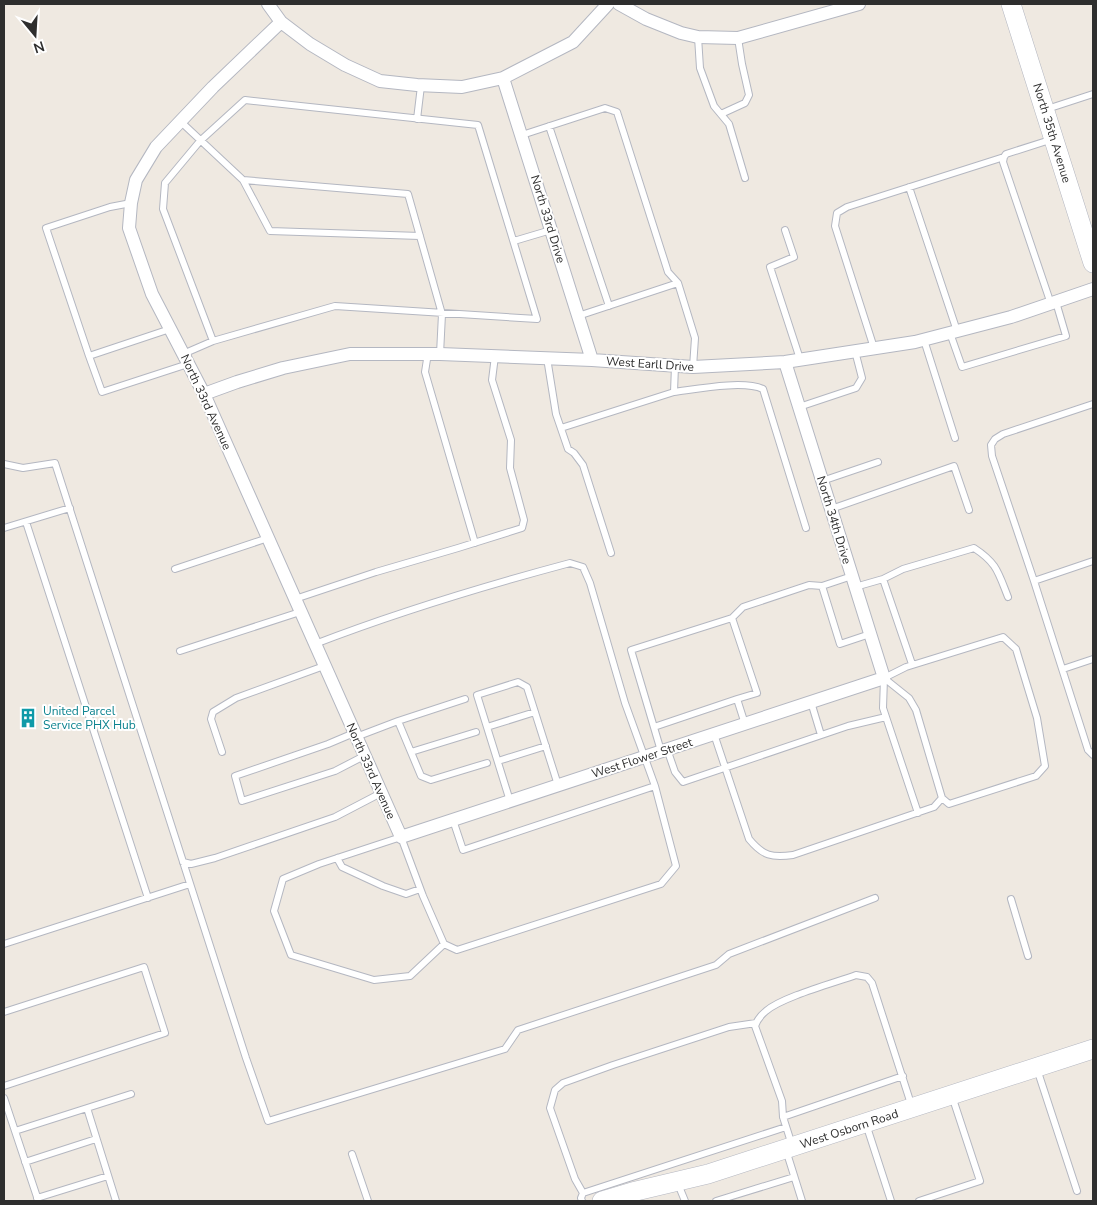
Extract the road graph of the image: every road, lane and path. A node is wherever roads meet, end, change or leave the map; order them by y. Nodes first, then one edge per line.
1 (268, 4) edge
2 (608, 4) edge
3 (619, 4) edge
4 (859, 4) edge
5 (1011, 4) edge
6 (281, 22) junction
7 (698, 37) junction
8 (738, 38) junction
9 (504, 78) junction
10 (421, 86) junction
11 (1093, 94) edge
12 (1045, 109) junction
13 (721, 114) junction
14 (417, 119) junction
15 (180, 121) junction
16 (549, 126) junction
17 (522, 135) junction
18 (1054, 139) junction
19 (200, 140) junction
20 (1004, 158) junction
21 (745, 178) dead end
22 (243, 180) junction
23 (909, 187) junction
24 (131, 203) junction
25 (551, 230) junction
26 (785, 230) dead end
27 (420, 236) junction
28 (514, 241) junction
29 (1093, 263) edge
30 (678, 283) junction
31 (1093, 289) edge
32 (1053, 303) junction
33 (609, 306) junction
34 (442, 314) junction
35 (578, 316) junction
36 (170, 329) junction
37 (954, 332) junction
38 (924, 340) junction
39 (213, 341) junction
40 (874, 348) junction
41 (855, 351) junction
42 (434, 353) junction
43 (89, 356) junction
44 (495, 356) junction
45 (546, 358) junction
46 (185, 359) junction
47 (592, 360) junction
48 (800, 360) junction
49 (784, 362) junction
50 (675, 366) junction
51 (693, 367) junction
52 (674, 392) junction
53 (204, 394) junction
54 (1093, 404) edge
55 (799, 407) junction
56 (561, 428) junction
57 (955, 438) dead end
58 (878, 462) dead end
59 (4, 464) edge
60 (822, 481) junction
61 (70, 508) junction
62 (831, 509) junction
63 (969, 510) dead end
64 (26, 522) junction
65 (4, 528) edge
66 (806, 528) dead end
67 (268, 538) junction
68 (475, 543) junction
69 (611, 553) dead end
70 (1093, 561) edge
71 (175, 570) dead end
72 (883, 579) junction
73 (1034, 580) junction
74 (854, 582) junction
75 (822, 586) junction
76 (1008, 597) dead end
77 (294, 599) junction
78 (300, 612) junction
79 (732, 618) junction
80 (870, 634) junction
81 (315, 644) junction
82 (180, 651) dead end
83 (1093, 659) edge
84 (912, 664) junction
85 (324, 666) junction
86 (1062, 669) junction
87 (884, 678) junction
88 (465, 699) dead end
89 (738, 699) junction
90 (811, 702) junction
91 (535, 712) junction
92 (886, 717) junction
93 (398, 721) junction
94 (745, 724) junction
95 (487, 727) junction
96 (654, 727) junction
97 (476, 732) dead end
98 (714, 734) junction
99 (355, 735) junction
100 (822, 735) junction
101 (546, 746) junction
102 (664, 750) junction
103 (222, 752) dead end
104 (411, 752) junction
105 (1093, 755) edge
106 (364, 756) junction
107 (644, 757) junction
108 (498, 761) junction
109 (488, 763) dead end
110 (725, 767) junction
111 (558, 785) junction
112 (655, 786) junction
113 (381, 793) junction
114 (942, 798) junction
115 (510, 801) junction
116 (918, 812) junction
117 (453, 820) junction
118 (400, 837) junction
119 (337, 858) junction
120 (183, 862) junction
121 (190, 884) junction
122 (420, 889) junction
123 (148, 898) junction
124 (875, 898) dead end
125 (1011, 899) dead end
126 (4, 944) edge
127 (444, 944) junction
128 (1028, 956) dead end
129 (4, 1012) edge
130 (756, 1023) junction
131 (1093, 1049) edge
132 (1036, 1068) junction
133 (903, 1076) junction
134 (4, 1086) edge
135 (131, 1094) dead end
136 (952, 1096) junction
137 (4, 1098) edge
138 (87, 1108) junction
139 (912, 1108) junction
140 (783, 1117) junction
141 (866, 1123) junction
142 (786, 1127) junction
143 (15, 1131) junction
144 (96, 1139) junction
145 (789, 1148) junction
146 (352, 1154) dead end
147 (25, 1162) junction
148 (108, 1176) junction
149 (794, 1177) junction
150 (678, 1181) junction
151 (1077, 1191) dead end
152 (583, 1193) junction
153 (38, 1200) edge
154 (116, 1201) edge
155 (368, 1201) edge
156 (582, 1201) edge
157 (602, 1201) edge
158 (685, 1201) edge
159 (716, 1201) edge
160 (802, 1201) edge
161 (891, 1201) edge
162 (919, 1201) edge

1 - 6 street
2 - 9 street
3 - 7 street
4 - 8 street
5 - 12 street, North 35th Avenue
6 - 10 street
6 - 15 street, North 33rd Avenue
7 - 8 street
7 - 13 lane
8 - 13 lane
9 - 10 street
9 - 17 street, North 33rd Drive
10 - 14 lane
11 - 12 lane
12 - 18 street, North 35th Avenue
13 - 21 lane
14 - 19 lane
14 - 28 lane
15 - 19 lane
15 - 24 street, North 33rd Avenue
16 - 17 lane
16 - 30 lane
16 - 33 lane
17 - 25 street, North 33rd Drive
18 - 20 lane
18 - 29 street, North 35th Avenue
19 - 22 lane
19 - 39 lane
20 - 23 lane
20 - 32 lane
22 - 27 lane
22 - 27 lane
23 - 37 lane
23 - 40 lane
24 - 36 street, North 33rd Avenue
24 - 43 lane
25 - 28 lane
25 - 35 street, North 33rd Drive
26 - 48 lane
27 - 34 lane
28 - 34 lane
30 - 33 lane
30 - 51 lane
31 - 32 street, West Earll Drive
32 - 37 street, West Earll Drive
32 - 37 lane
33 - 35 lane
34 - 39 lane
34 - 42 lane
35 - 47 street, North 33rd Drive
36 - 43 lane
36 - 46 street, North 33rd Avenue
37 - 38 street, West Earll Drive
38 - 40 street, West Earll Drive
38 - 57 lane
39 - 46 lane
40 - 41 street, West Earll Drive
41 - 48 street, West Earll Drive
41 - 55 lane
42 - 44 street, West Earll Drive
42 - 53 street, West Earll Drive
42 - 68 lane
43 - 46 lane
44 - 45 street, West Earll Drive
44 - 68 lane
45 - 47 street, West Earll Drive
45 - 56 lane
46 - 53 street, North 33rd Avenue
47 - 50 street, West Earll Drive
48 - 49 street, West Earll Drive
49 - 51 street, West Earll Drive
49 - 55 street, North 34th Drive
50 - 51 street, West Earll Drive
50 - 52 lane
52 - 56 lane
52 - 66 lane
53 - 67 street, North 33rd Avenue
54 - 73 lane
55 - 60 street, North 34th Drive
56 - 69 lane
58 - 60 lane
59 - 61 lane
60 - 62 street, North 34th Drive
61 - 64 lane
61 - 120 lane
62 - 63 lane
62 - 74 street, North 34th Drive
64 - 65 lane
64 - 123 lane
67 - 71 lane
67 - 77 street, North 33rd Avenue
68 - 77 lane
70 - 73 lane
72 - 74 lane
72 - 76 lane
72 - 84 lane
73 - 86 lane
74 - 75 lane
74 - 80 street, North 34th Drive
75 - 79 lane
75 - 80 lane
77 - 78 street, North 33rd Avenue
78 - 81 street, North 33rd Avenue
78 - 82 lane
79 - 89 lane
79 - 96 lane
80 - 87 street, North 34th Drive
81 - 85 street, North 33rd Avenue
81 - 107 lane
83 - 86 lane
84 - 87 lane
84 - 114 lane
85 - 99 street, North 33rd Avenue
85 - 103 lane
86 - 105 lane
87 - 90 street, West Flower Street
87 - 92 lane
87 - 114 lane
88 - 93 lane
89 - 94 lane
89 - 96 lane
90 - 94 street, West Flower Street
90 - 100 lane
91 - 95 lane
91 - 95 lane
91 - 101 lane
92 - 100 lane
92 - 116 lane
93 - 99 lane
93 - 104 lane
94 - 98 street, West Flower Street
95 - 108 lane
96 - 102 lane
97 - 104 lane
98 - 102 street, West Flower Street
98 - 110 lane
99 - 106 street, North 33rd Avenue
99 - 106 lane
100 - 110 lane
101 - 108 lane
101 - 111 lane
102 - 107 street, West Flower Street
102 - 110 lane
104 - 109 lane
106 - 113 street, North 33rd Avenue
107 - 111 street, West Flower Street
107 - 112 lane
108 - 115 lane
110 - 116 lane
111 - 115 street, West Flower Street
112 - 117 lane
112 - 127 lane
113 - 118 street, North 33rd Avenue
113 - 120 lane
114 - 116 lane
115 - 117 street, West Flower Street
117 - 118 street, West Flower Street
118 - 119 lane
118 - 122 lane
119 - 122 lane
119 - 127 lane
120 - 121 lane
121 - 123 lane
121 - 124 lane
122 - 127 lane
123 - 126 lane
125 - 128 lane
129 - 134 lane
130 - 133 lane
130 - 140 lane
130 - 152 lane
131 - 132 street, West Osborn Road
132 - 136 street, West Osborn Road
132 - 151 lane
133 - 139 lane
133 - 140 lane
135 - 138 lane
136 - 139 street, West Osborn Road
136 - 162 lane
137 - 143 lane
138 - 143 lane
138 - 144 lane
139 - 141 street, West Osborn Road
140 - 142 lane
141 - 145 street, West Osborn Road
141 - 161 lane
142 - 145 lane
142 - 152 lane
143 - 147 lane
144 - 147 lane
144 - 148 lane
145 - 149 lane
145 - 150 street, West Osborn Road
146 - 155 lane
147 - 153 lane
148 - 153 lane
148 - 154 lane
149 - 159 lane
149 - 160 lane
150 - 157 street, West Osborn Road
150 - 158 lane
152 - 156 lane

